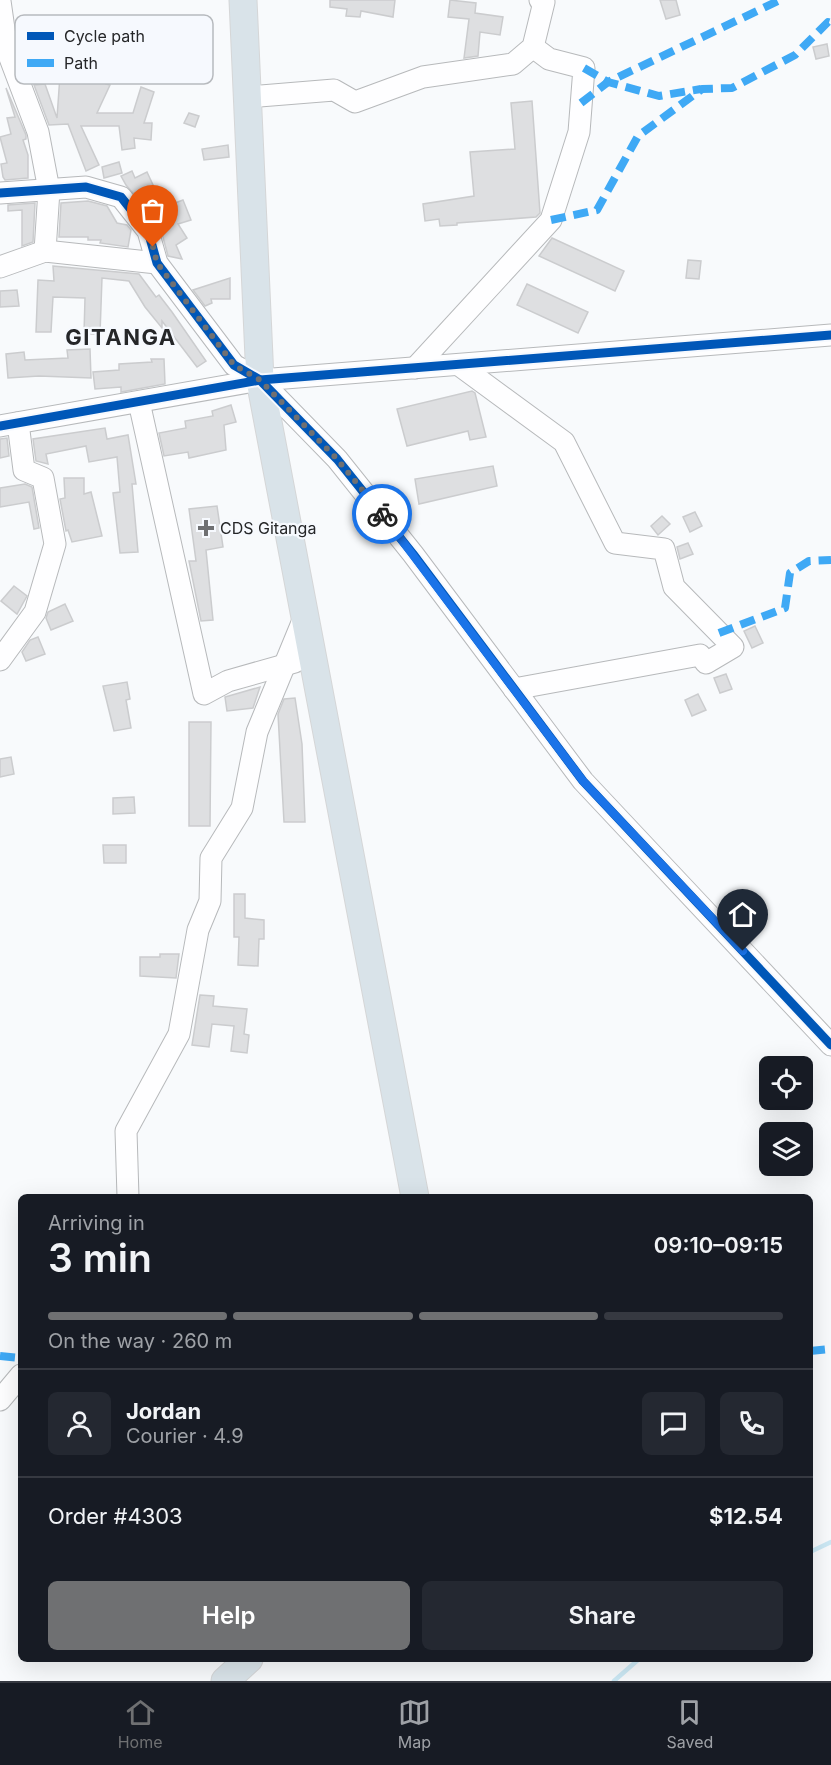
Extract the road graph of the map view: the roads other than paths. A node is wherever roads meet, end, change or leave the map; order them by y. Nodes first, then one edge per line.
1 (243, 0) edge
2 (540, 0) edge
3 (0, 1) edge
4 (3, 46) edge
5 (533, 47) junction
6 (15, 75) edge
7 (18, 84) edge
8 (247, 97) junction
9 (49, 190) junction
10 (0, 193) edge
11 (45, 251) junction
12 (157, 263) junction
13 (0, 267) edge
14 (831, 335) edge
15 (459, 365) junction
16 (415, 368) junction
17 (260, 380) junction
18 (139, 402) junction
19 (9, 425) edge
20 (304, 618) junction
21 (312, 657) junction
22 (0, 660) edge
23 (285, 664) junction
24 (514, 689) junction
25 (831, 1046) edge
26 (128, 1194) edge
27 (413, 1194) edge
28 (18, 1379) edge
29 (0, 1400) edge
30 (246, 1662) edge
31 (225, 1681) edge

1 - 8 main road
2 - 5 street
3 - 4 street
4 - 6 street
5 - 8 street
5 - 16 street
7 - 9 street
8 - 17 main road
9 - 10 street
9 - 11 street
9 - 12 street
11 - 12 street
11 - 13 street
12 - 17 street
14 - 15 street
15 - 16 street
15 - 24 street
16 - 17 street
17 - 18 street
17 - 20 main road
17 - 24 street
18 - 19 street
18 - 23 street
19 - 22 street
20 - 21 main road
20 - 23 street
21 - 23 street
21 - 27 main road
23 - 26 street
24 - 25 street
28 - 29 street
30 - 31 main road

